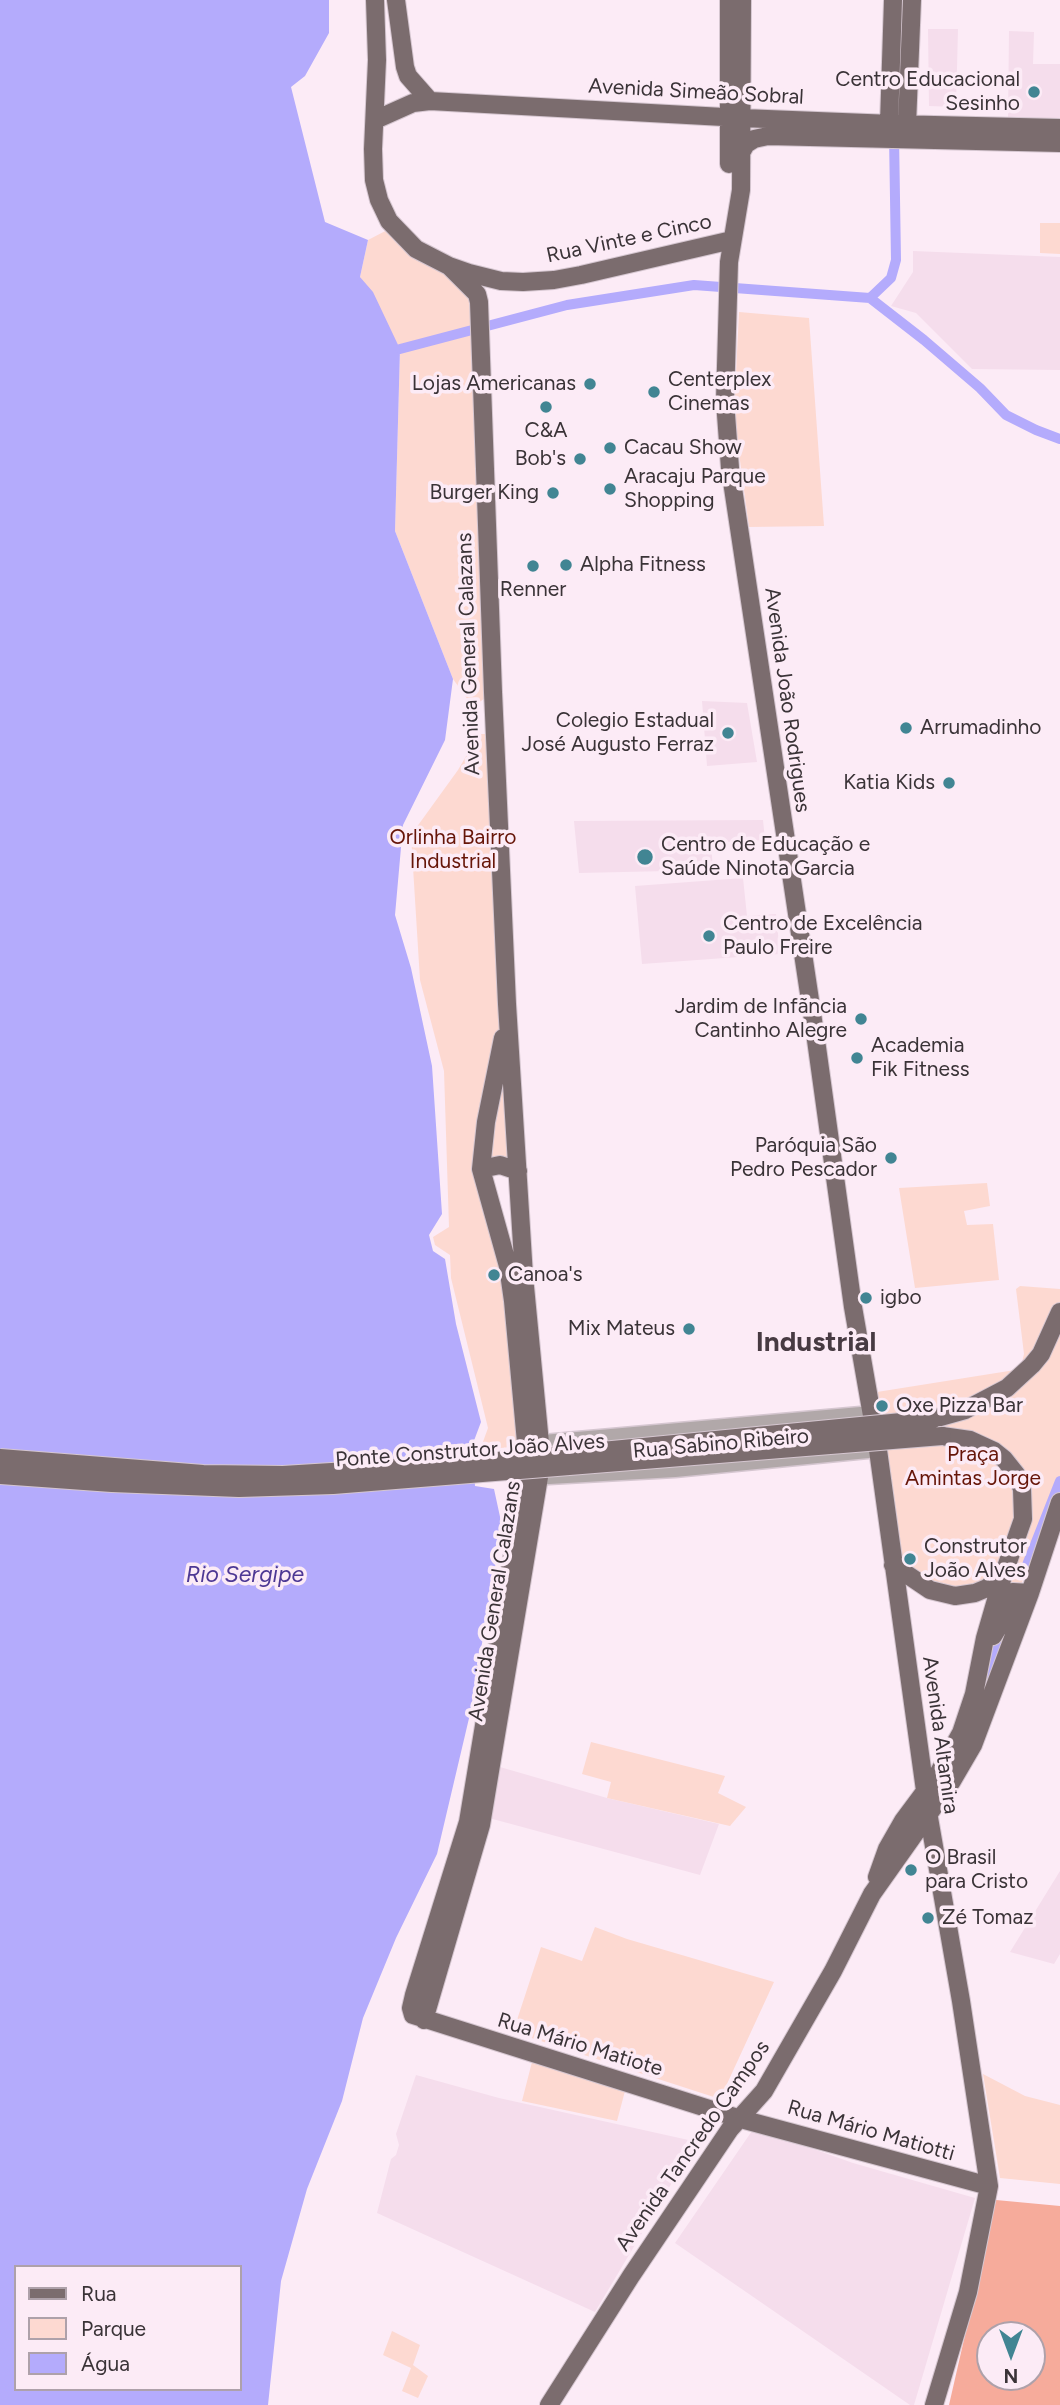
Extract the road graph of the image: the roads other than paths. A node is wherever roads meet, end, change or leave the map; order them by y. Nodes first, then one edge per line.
1 (374, 0) edge
2 (396, 0) edge
3 (729, 0) edge
4 (742, 0) edge
5 (893, 0) edge
6 (912, 0) edge
7 (429, 101) junction
8 (735, 117) junction
9 (375, 120) junction
10 (1060, 128) edge
11 (896, 131) junction
12 (1060, 143) edge
13 (741, 153) junction
14 (732, 240) junction
15 (449, 266) junction
16 (508, 1013) junction
17 (481, 1169) junction
18 (518, 1171) junction
19 (1060, 1312) edge
20 (872, 1413) junction
21 (533, 1443) junction
22 (878, 1450) junction
23 (0, 1458) edge
24 (0, 1475) edge
25 (532, 1478) junction
26 (1024, 1502) joint
27 (1060, 1502) edge
28 (892, 1565) junction
29 (1003, 1576) junction
30 (1030, 1593) junction
31 (985, 1638) junction
32 (925, 1790) junction
33 (928, 1812) junction
34 (872, 1894) junction
35 (417, 2014) joint
36 (741, 2119) junction
37 (989, 2186) junction
38 (549, 2405) edge
39 (934, 2405) edge

1 - 9 main road, Rua Vinte e Cinco
2 - 7 main road
3 - 8 main road
4 - 8 main road
5 - 11 main road
6 - 11 main road
7 - 8 main road, Avenida Simeão Sobral
7 - 9 main road, Avenida Simeão Sobral
8 - 11 main road, Avenida Simeão Sobral
8 - 13 main road
8 - 14 main road
9 - 15 main road, Rua Vinte e Cinco
10 - 11 main road, Avenida Simeão Sobral
11 - 12 main road, Avenida Simeão Sobral
11 - 13 main road, Avenida Simeão Sobral
13 - 14 main road
14 - 15 main road, Rua Vinte e Cinco
14 - 20 main road, Avenida João Rodrigues
15 - 16 main road, Avenida General Calazans
16 - 17 main road, Avenida General Calazans
16 - 18 main road, Avenida General Calazans
17 - 18 main road
17 - 21 main road, Avenida General Calazans
18 - 21 main road, Avenida General Calazans
19 - 23 main road, Ponte Construtor João Alves, bridge
20 - 21 street, Rua Sabino Ribeiro
20 - 22 main road, Avenida Altamira
21 - 25 main road, Avenida General Calazans
22 - 25 street, Rua Sabino Ribeiro
22 - 28 main road, Avenida Altamira
24 - 26 main road, Ponte Construtor João Alves, bridge
25 - 35 main road, Avenida General Calazans
26 - 29 main road, Avenida Tancredo Campos
27 - 30 main road, Avenida Tancredo Campos
28 - 29 main road
28 - 32 main road, Avenida Altamira
29 - 31 main road, Avenida Tancredo Campos
30 - 31 main road
30 - 33 main road, Avenida Tancredo Campos
31 - 32 main road, Avenida Tancredo Campos
32 - 33 main road, Avenida Altamira
32 - 34 main road, Avenida Tancredo Campos
33 - 34 main road, Avenida Tancredo Campos
33 - 37 main road, Avenida Altamira
34 - 36 main road, Avenida Tancredo Campos
35 - 36 main road, Rua Mário Matiote
36 - 37 main road, Rua Mário Matiotti
36 - 38 main road, Avenida Tancredo Campos
37 - 39 main road, Avenida Altamira

